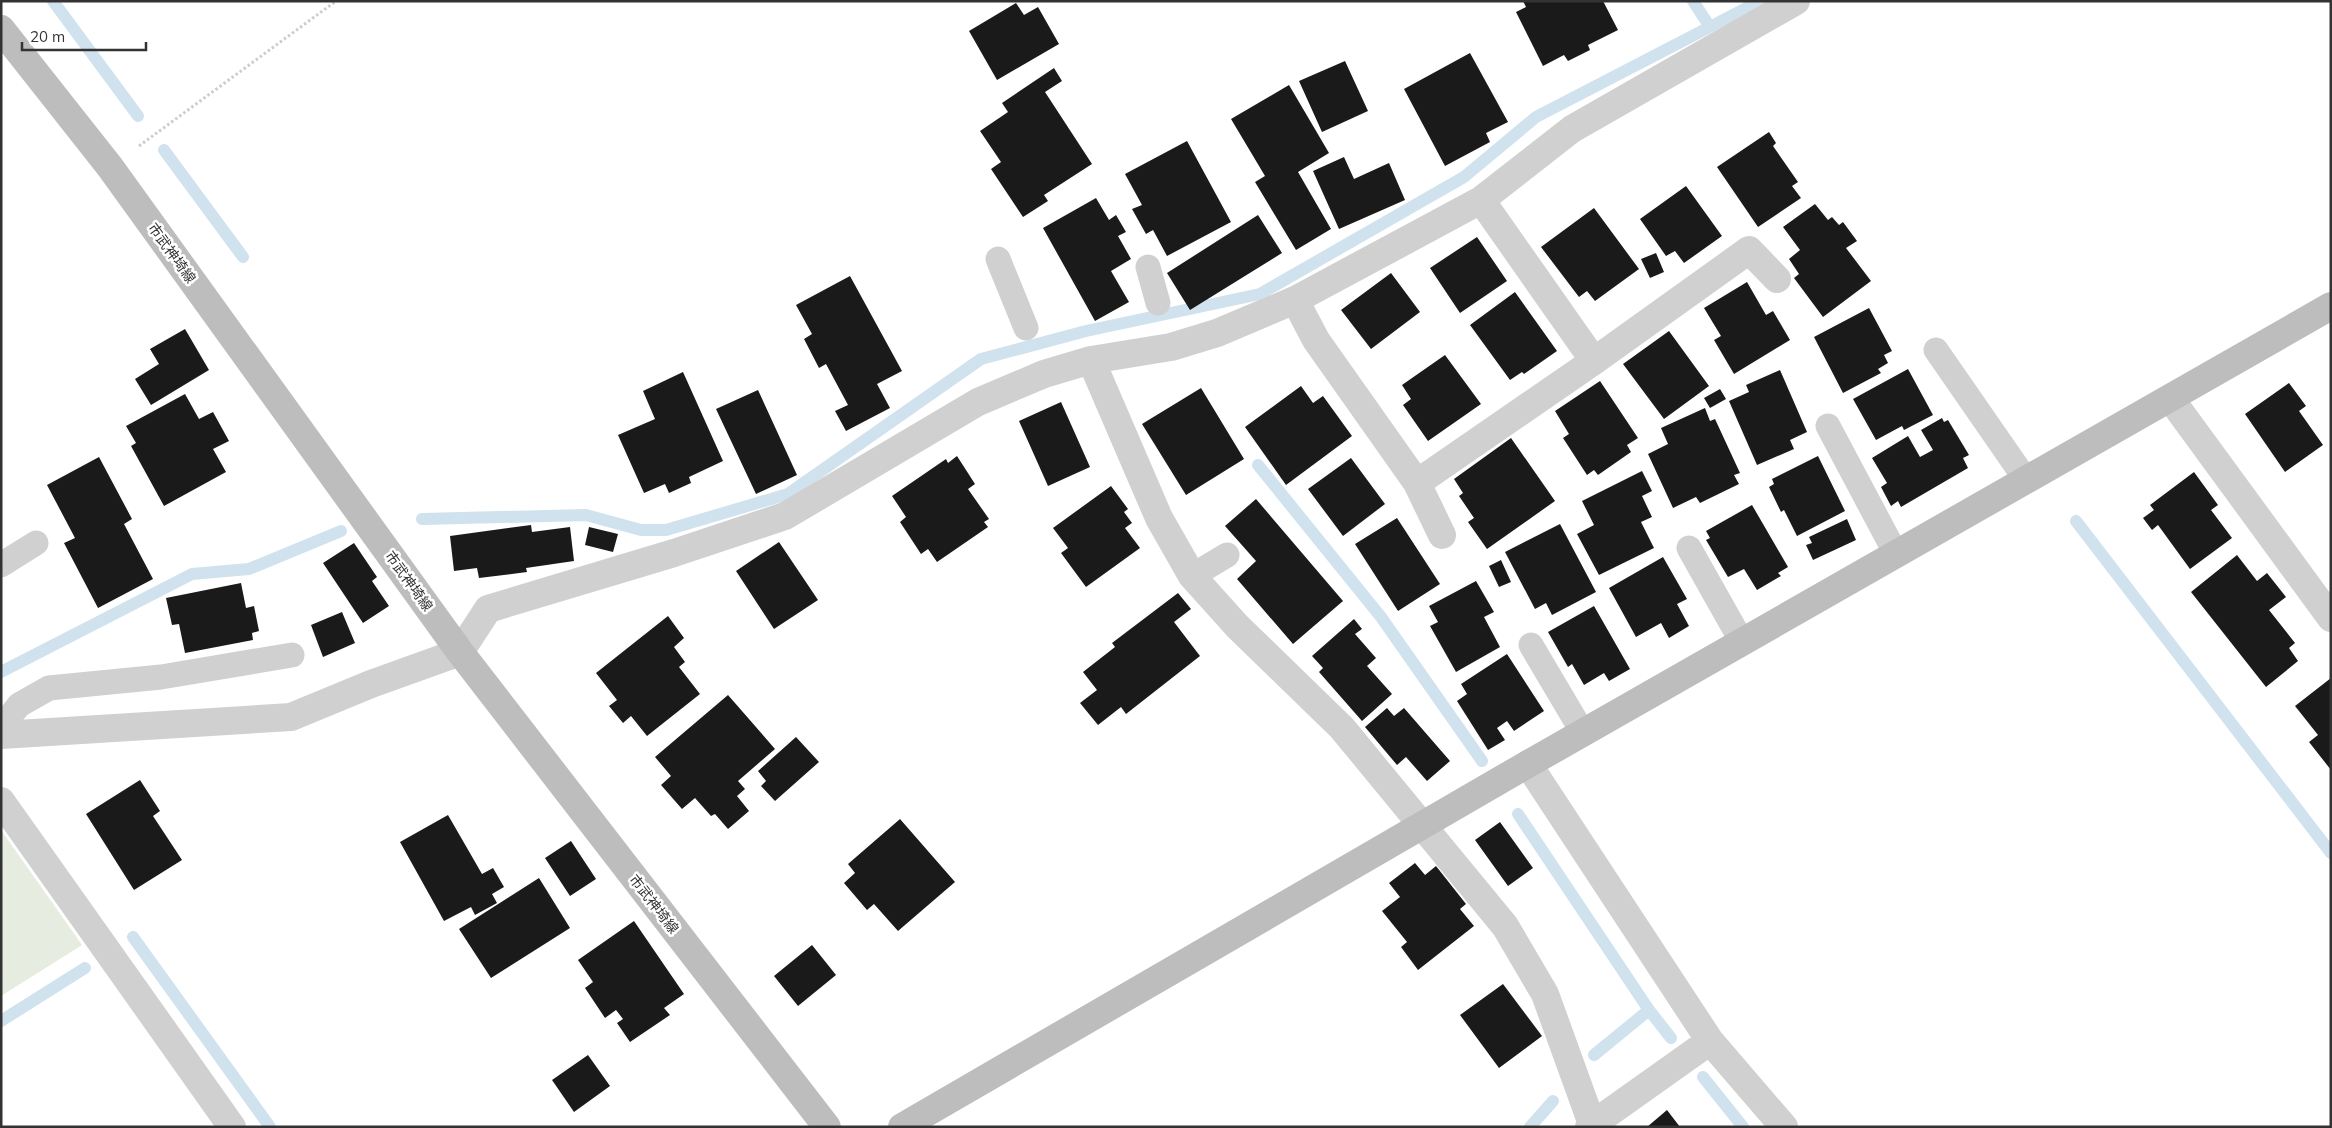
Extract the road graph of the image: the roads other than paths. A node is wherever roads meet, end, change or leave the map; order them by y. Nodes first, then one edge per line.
1 (1796, 1) edge
2 (1, 29) edge
3 (1481, 200) junction
4 (998, 259) dead end
5 (1148, 267) dead end
6 (1777, 280) dead end
7 (1295, 300) junction
8 (1158, 303) dead end
9 (2331, 306) edge
10 (1026, 328) dead end
11 (1936, 350) dead end
12 (1091, 360) junction
13 (1594, 361) junction
14 (2170, 398) junction
15 (1828, 426) dead end
16 (2026, 480) junction
17 (1416, 483) junction
18 (1442, 535) dead end
19 (36, 543) dead end
20 (1689, 548) dead end
21 (1896, 554) junction
22 (1227, 555) dead end
23 (1, 565) edge
24 (1192, 576) junction
25 (2331, 618) edge
26 (1742, 642) junction
27 (1531, 645) dead end
28 (460, 652) junction
29 (292, 655) dead end
30 (3, 723) edge
31 (1584, 733) junction
32 (1528, 764) junction
33 (1, 801) edge
34 (1422, 826) junction
35 (1710, 1041) junction
36 (1590, 1125) edge
37 (232, 1127) edge
38 (827, 1127) edge
39 (902, 1127) edge
40 (1784, 1127) edge

1 - 3 street
2 - 28 street, 市武神埼線
3 - 7 street
3 - 13 street
4 - 10 lane
5 - 8 lane
6 - 13 street
7 - 12 street
7 - 17 street
9 - 14 street
11 - 16 lane
12 - 24 street
12 - 28 street
13 - 17 street
14 - 16 street
14 - 25 street
15 - 21 lane
16 - 21 street
17 - 18 street
19 - 23 lane
20 - 26 lane
21 - 26 street
22 - 24 lane
24 - 34 street
26 - 31 street
27 - 31 lane
28 - 30 street
28 - 38 street, 市武神埼線
29 - 30 lane
31 - 32 street
32 - 34 street
32 - 35 street
33 - 37 street
34 - 36 street
34 - 39 street
35 - 36 street
35 - 40 street

